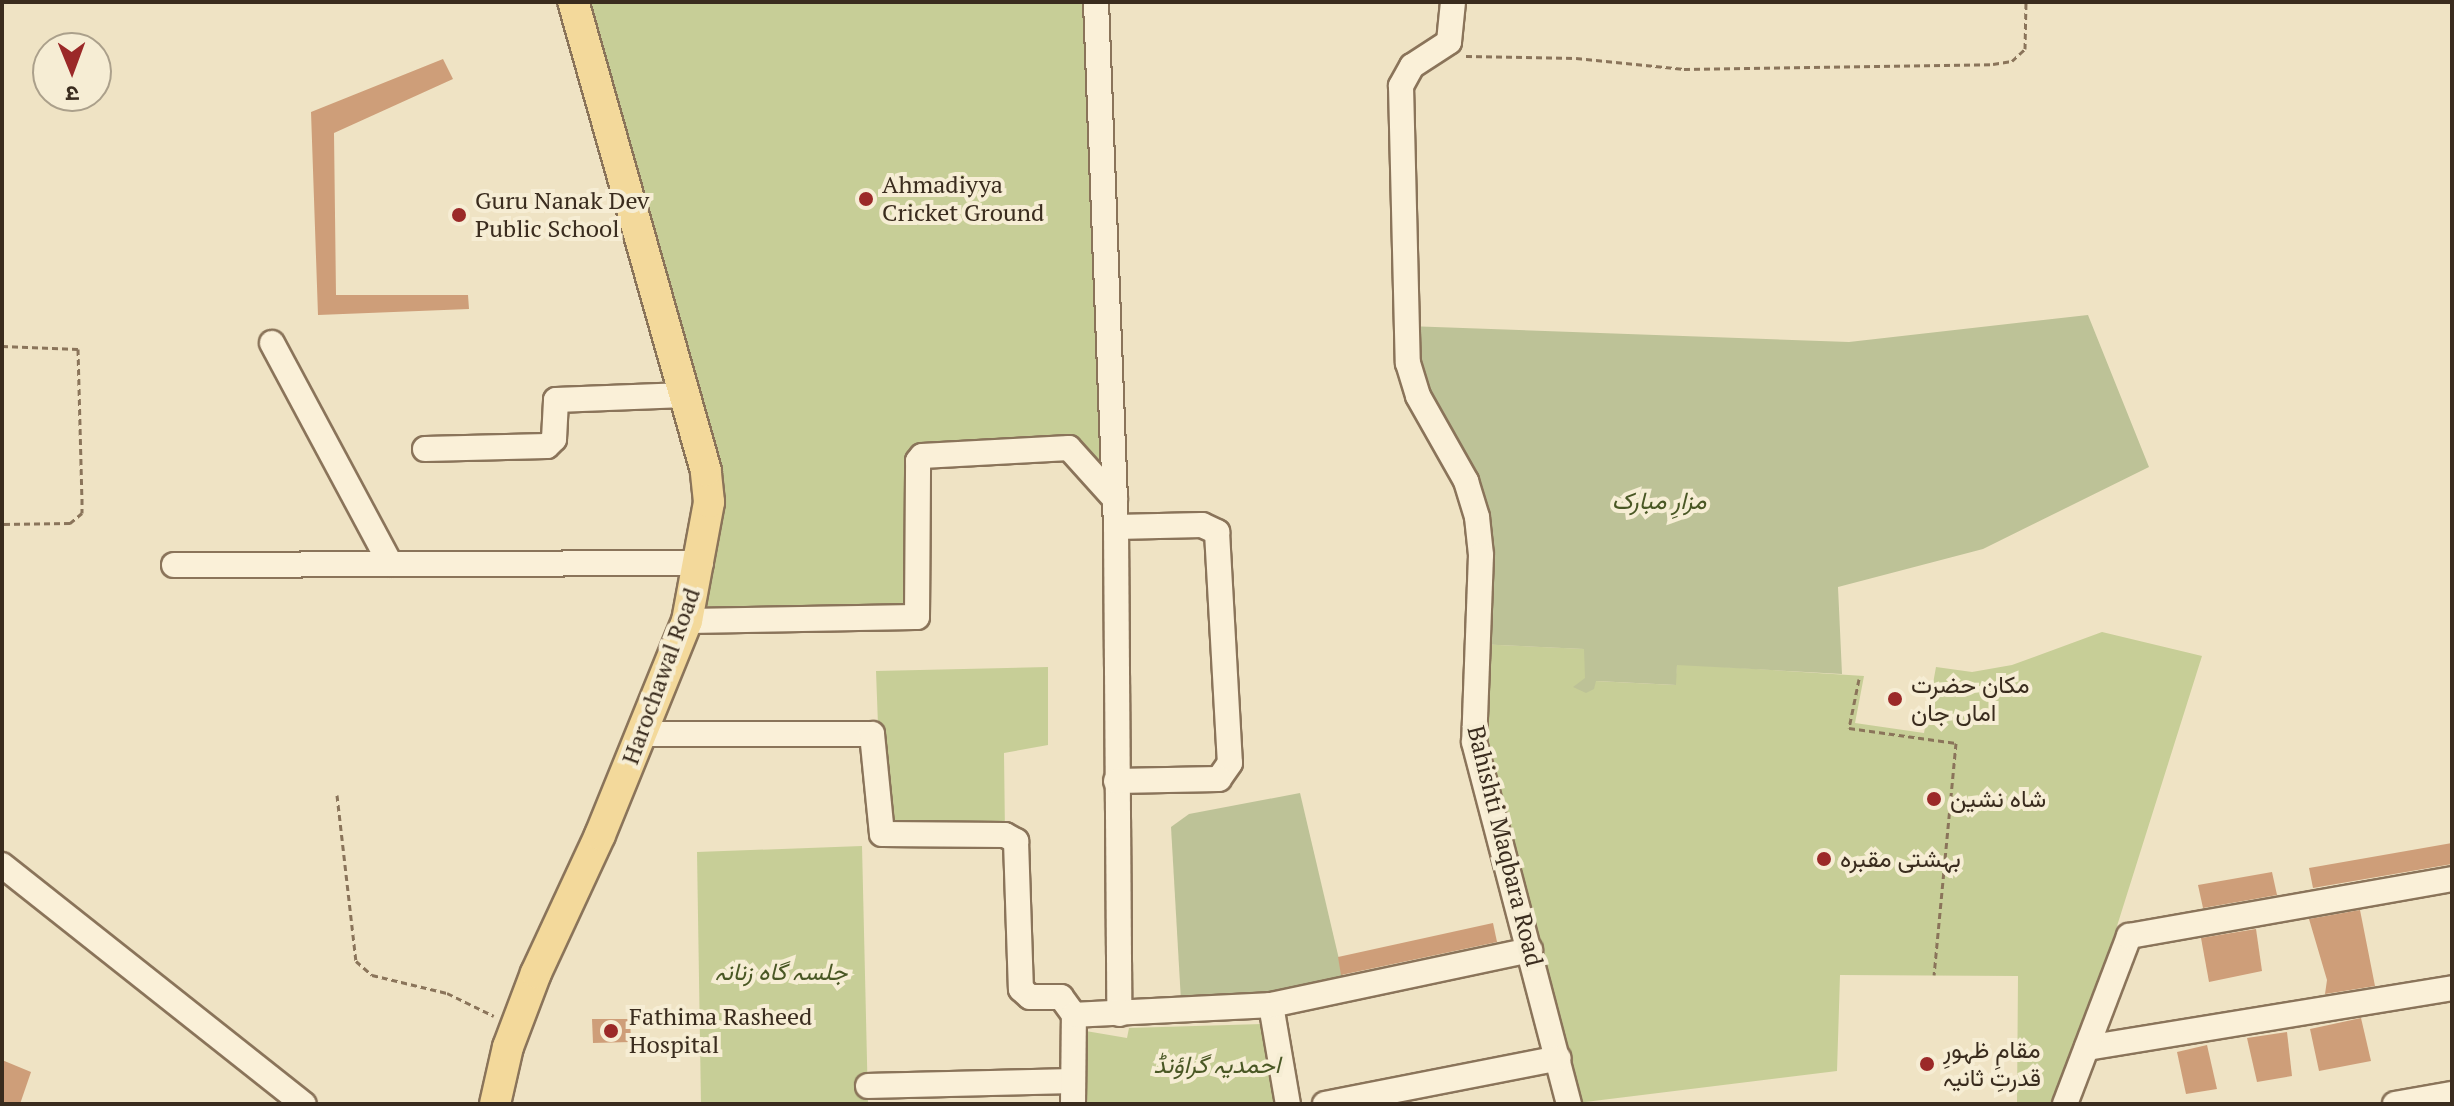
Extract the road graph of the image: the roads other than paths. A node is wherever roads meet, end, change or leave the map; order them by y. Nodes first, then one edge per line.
1 (573, 2) edge
2 (1096, 2) edge
3 (1453, 2) edge
4 (272, 343) dead end
5 (685, 395) junction
6 (425, 449) dead end
7 (1115, 499) junction
8 (1116, 527) junction
9 (390, 563) junction
10 (701, 563) junction
11 (174, 565) dead end
12 (687, 621) junction
13 (641, 734) junction
14 (1116, 781) junction
15 (2, 865) edge
16 (2452, 879) edge
17 (1530, 950) junction
18 (2452, 988) edge
19 (1271, 1005) junction
20 (1119, 1014) junction
21 (1074, 1015) junction
22 (2087, 1048) junction
23 (1559, 1058) junction
24 (868, 1086) dead end
25 (1072, 1092) edge
26 (1426, 1094) edge
27 (2452, 1094) edge
28 (304, 1104) edge
29 (495, 1104) edge
30 (1288, 1104) edge
31 (1325, 1104) edge
32 (1569, 1104) edge
33 (2065, 1104) edge
34 (2395, 1104) edge

1 - 5 main road, Harochawal Road
2 - 7 street
3 - 17 street, Bahishti Maqbara Road
4 - 9 street
5 - 6 street
5 - 10 main road, Harochawal Road
7 - 8 street
7 - 12 street
8 - 14 street
8 - 14 street
9 - 10 street
9 - 11 street
10 - 12 main road, Harochawal Road
12 - 13 main road, Harochawal Road
13 - 21 street
13 - 29 main road, Harochawal Road
14 - 20 street
15 - 28 street
16 - 22 street
17 - 19 street
17 - 23 street, Bahishti Maqbara Road
18 - 22 street
19 - 20 street
19 - 30 street
20 - 21 street
21 - 25 street
22 - 33 street
23 - 26 street
23 - 32 street, Bahishti Maqbara Road
24 - 25 street
26 - 31 street
27 - 34 street

